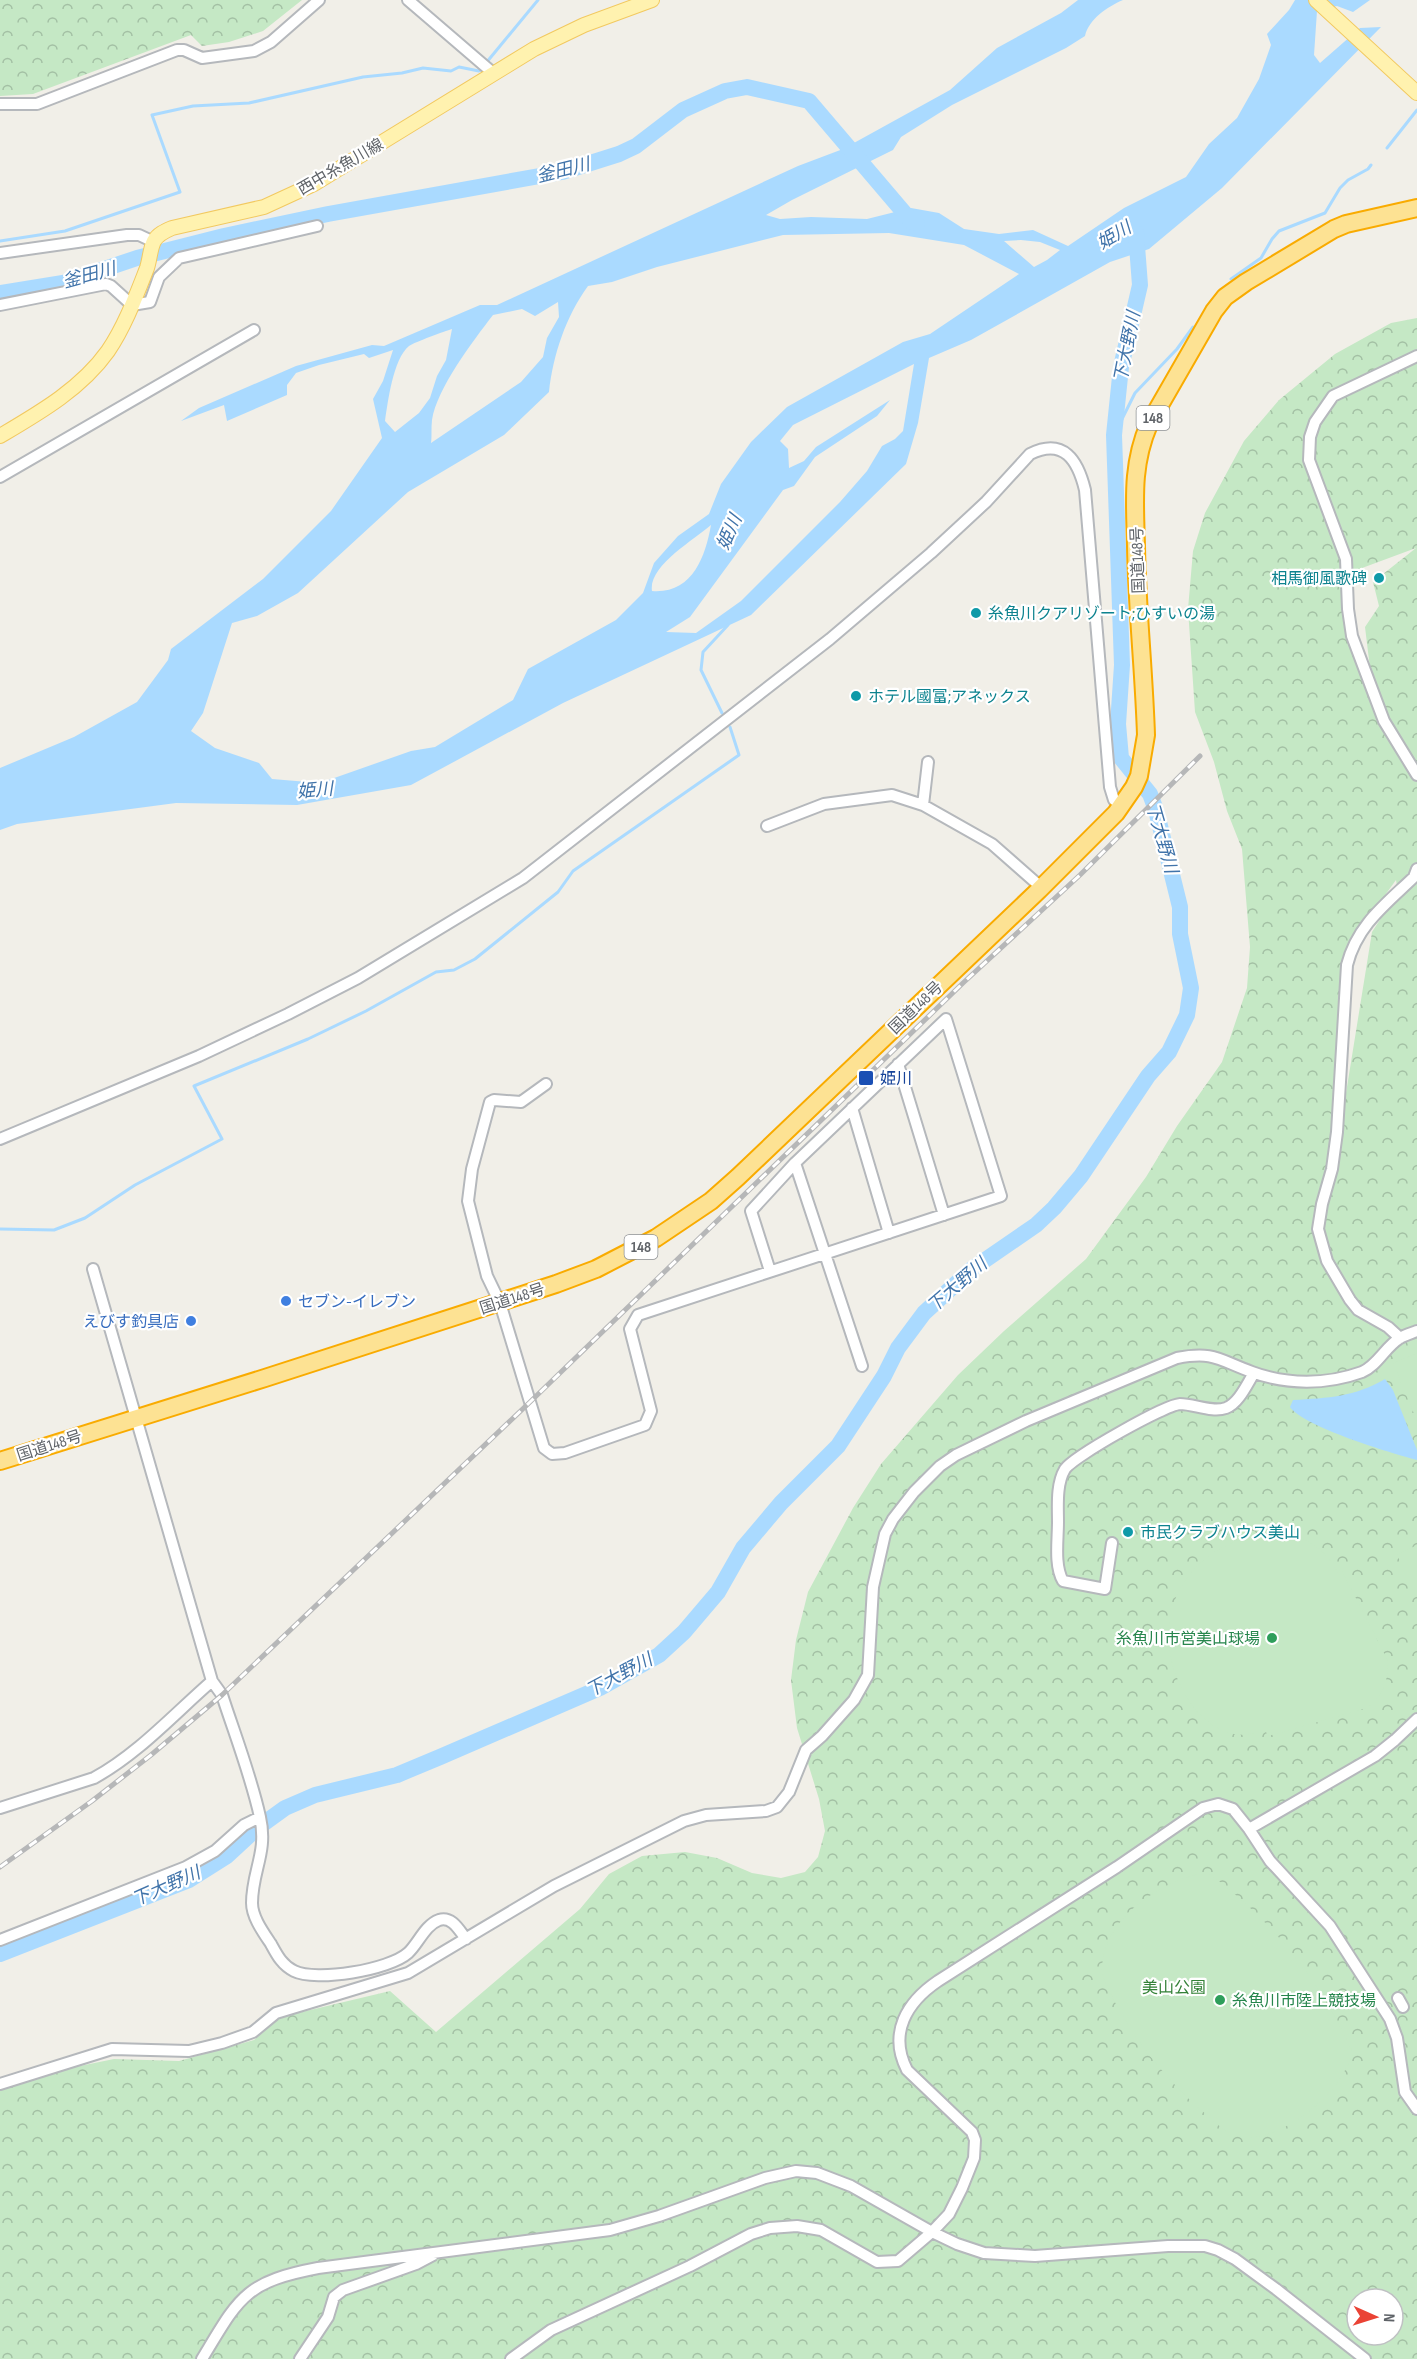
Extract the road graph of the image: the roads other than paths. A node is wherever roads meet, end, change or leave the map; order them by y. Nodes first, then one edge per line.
1 (319, 0) edge
2 (408, 0) edge
3 (652, 0) edge
4 (1316, 0) edge
5 (493, 73) junction
6 (1417, 93) edge
7 (0, 104) edge
8 (1417, 208) edge
9 (317, 226) dead end
10 (154, 242) junction
11 (0, 253) edge
12 (0, 305) edge
13 (132, 305) junction
14 (254, 330) dead end
15 (1417, 356) edge
16 (0, 436) edge
17 (0, 477) edge
18 (928, 762) dead end
19 (1417, 775) edge
20 (923, 805) junction
21 (1122, 805) junction
22 (767, 826) dead end
23 (1417, 869) edge
24 (1042, 888) junction
25 (898, 1064) junction
26 (546, 1084) dead end
27 (852, 1108) junction
28 (0, 1139) edge
29 (795, 1163) junction
30 (944, 1215) junction
31 (889, 1233) junction
32 (825, 1256) junction
33 (93, 1269) dead end
34 (770, 1271) junction
35 (500, 1303) junction
36 (1417, 1331) edge
37 (1400, 1338) junction
38 (862, 1366) dead end
39 (1254, 1373) junction
40 (137, 1417) junction
41 (0, 1461) edge
42 (1112, 1544) dead end
43 (212, 1681) junction
44 (1417, 1719) edge
45 (0, 1808) edge
46 (260, 1817) junction
47 (1249, 1829) junction
48 (466, 1939) junction
49 (0, 1940) edge
50 (0, 2084) edge
51 (1417, 2109) edge
52 (932, 2232) junction
53 (438, 2252) junction
54 (202, 2359) edge
55 (300, 2359) edge
56 (511, 2359) edge
57 (1365, 2359) edge

1 - 7 street
2 - 5 street
3 - 5 main road, 西中糸魚川線
4 - 6 main road
5 - 10 main road, 西中糸魚川線
8 - 21 highway, 国道148号 / 148
9 - 13 street
10 - 11 street
10 - 13 main road
12 - 13 street
13 - 16 main road
14 - 17 street
15 - 19 street
18 - 20 street
20 - 22 street
20 - 24 street
21 - 24 highway, 国道148号 / 148
21 - 28 street
23 - 37 street
24 - 35 highway, 国道148号 / 148
25 - 27 street
25 - 30 street
25 - 30 street
26 - 35 street
27 - 29 street
27 - 31 street
29 - 32 street
29 - 34 street
30 - 31 street
31 - 32 street
32 - 34 street
32 - 38 street
33 - 40 street
34 - 35 street
35 - 40 highway, 国道148号 / 148
36 - 37 street
37 - 39 street
39 - 42 street
39 - 48 street
40 - 41 highway, 国道148号 / 148
40 - 43 street
43 - 45 street
43 - 46 street
44 - 47 street
46 - 48 street
46 - 49 street
47 - 51 street
47 - 52 street
48 - 50 street
52 - 53 street
52 - 56 street
52 - 57 street
53 - 54 street
53 - 55 street

